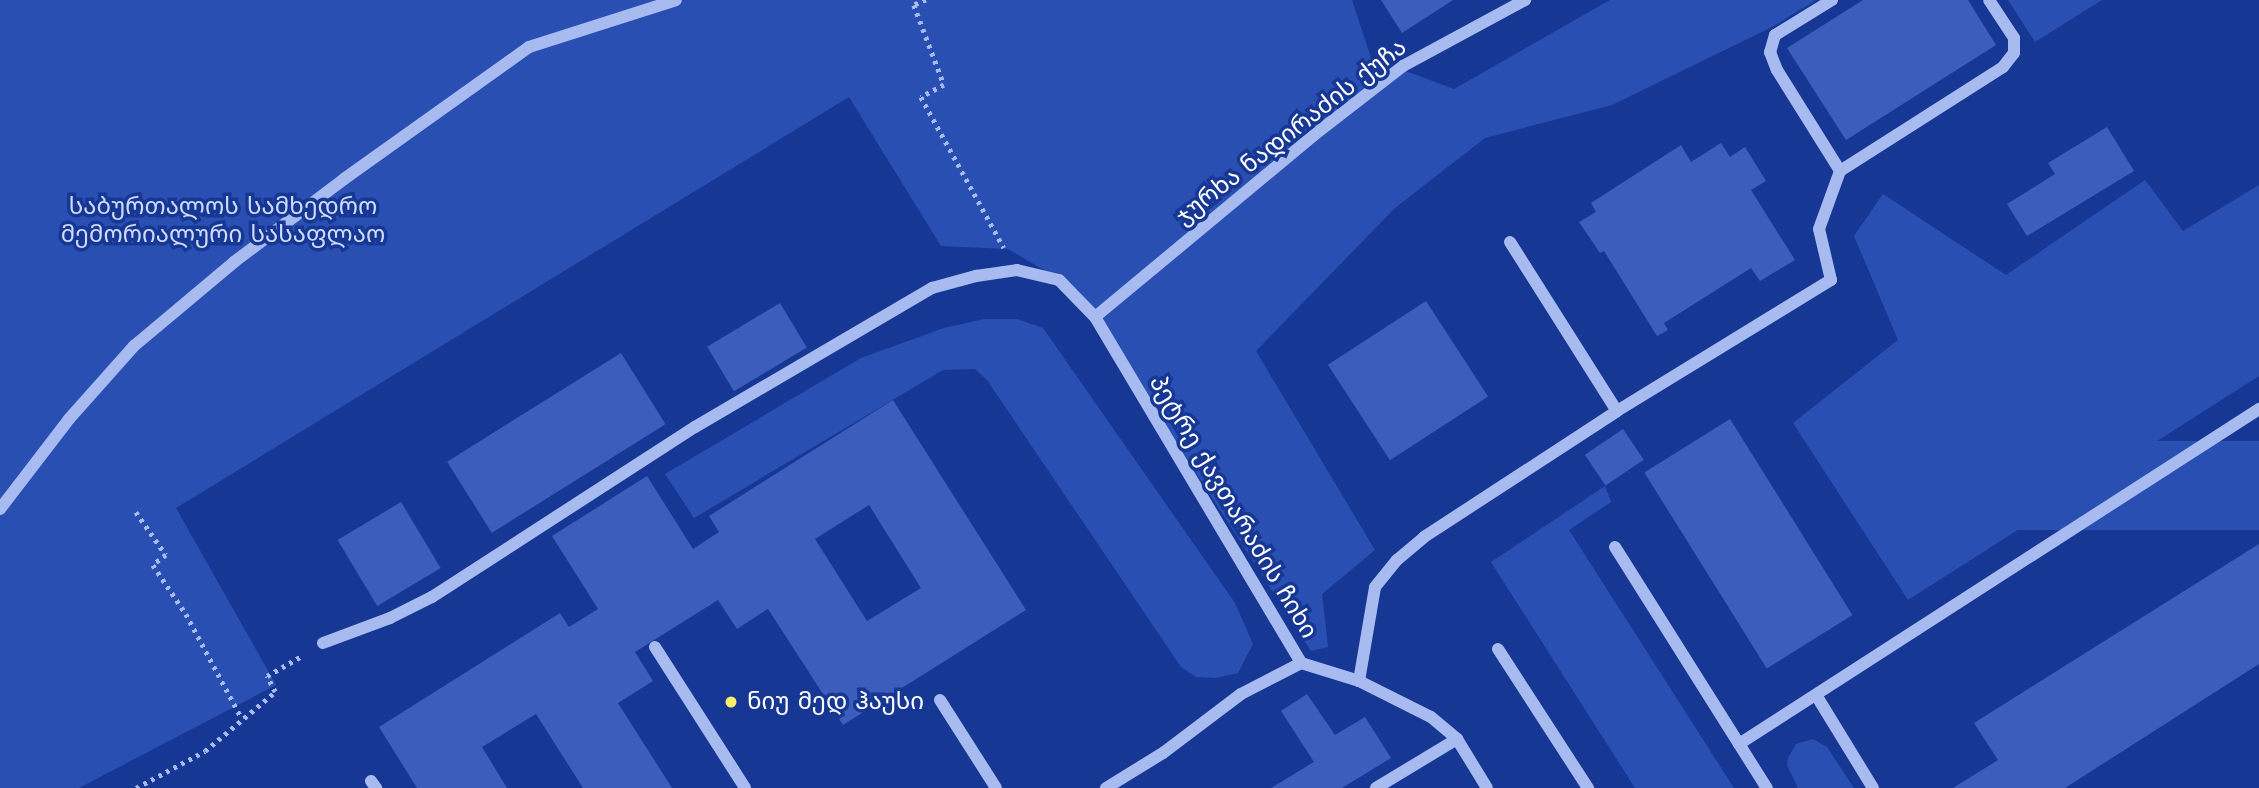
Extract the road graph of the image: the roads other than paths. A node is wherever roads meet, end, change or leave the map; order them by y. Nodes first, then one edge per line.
1 (676, 0) edge
2 (1525, 0) edge
3 (1832, 0) edge
4 (1989, 0) edge
5 (1840, 170) junction
6 (1510, 242) dead end
7 (1095, 317) junction
8 (2259, 409) edge
9 (1617, 411) junction
10 (0, 509) edge
11 (1615, 547) dead end
12 (323, 643) road end
13 (655, 647) dead end
14 (1498, 649) dead end
15 (1301, 663) junction
16 (1359, 681) junction
17 (1816, 695) junction
18 (940, 700) dead end
19 (1457, 738) junction
20 (1739, 744) junction
21 (745, 788) edge
22 (996, 788) edge
23 (1106, 788) edge
24 (1376, 788) edge
25 (1488, 788) edge
26 (1588, 788) edge
27 (1767, 788) edge
28 (1872, 788) edge

1 - 10 street
2 - 7 street, ჯურხა ნადირაძის ქუჩა
3 - 5 street
4 - 5 street
5 - 9 street
6 - 9 street
7 - 12 street, პეტრე ქავთარაძის ჩიხი
7 - 15 street, პეტრე ქავთარაძის ჩიხი
8 - 17 street
9 - 16 street
11 - 20 street
13 - 21 street
14 - 26 street
15 - 16 street, პეტრე ქავთარაძის ჩიხი
15 - 23 street
16 - 19 street, პეტრე ქავთარაძის ჩიხი
17 - 20 street
17 - 28 street
18 - 22 street
19 - 24 street
19 - 25 street, პეტრე ქავთარაძის ჩიხი
20 - 27 street

